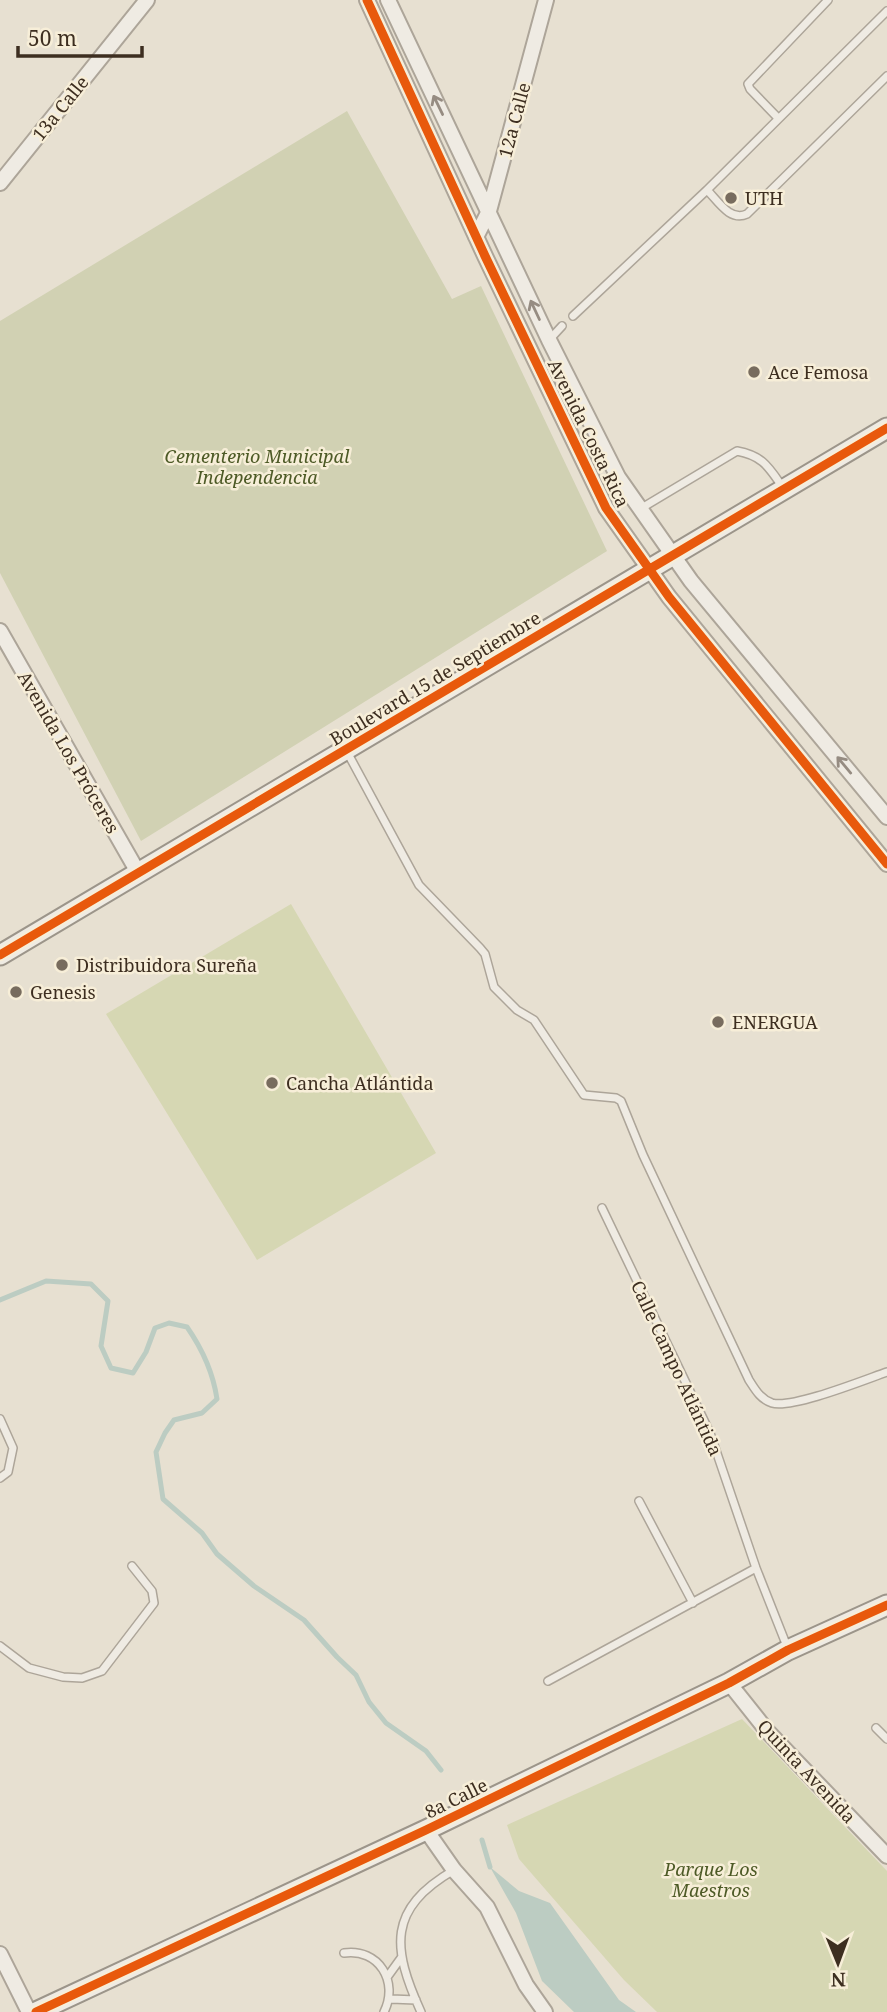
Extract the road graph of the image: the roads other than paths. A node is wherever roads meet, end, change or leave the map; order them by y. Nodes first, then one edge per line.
1 (147, 0) edge
2 (367, 0) edge
3 (388, 0) edge
4 (546, 0) edge
5 (828, 0) edge
6 (887, 11) edge
7 (887, 76) edge
8 (778, 118) junction
9 (0, 183) edge
10 (707, 190) junction
11 (489, 211) junction
12 (477, 237) junction
13 (573, 316) dead end
14 (562, 326) dead end
15 (549, 340) junction
16 (887, 428) edge
17 (785, 489) junction
18 (640, 509) junction
19 (673, 555) junction
20 (649, 570) junction
21 (1, 638) edge
22 (346, 749) junction
23 (887, 817) edge
24 (887, 864) edge
25 (139, 874) junction
26 (0, 955) edge
27 (602, 1208) dead end
28 (887, 1372) edge
29 (0, 1419) edge
30 (0, 1478) edge
31 (639, 1501) dead end
32 (132, 1566) dead end
33 (756, 1569) junction
34 (693, 1603) junction
35 (887, 1605) edge
36 (0, 1646) edge
37 (788, 1650) junction
38 (548, 1681) dead end
39 (729, 1684) junction
40 (876, 1728) dead end
41 (887, 1739) edge
42 (426, 1830) junction
43 (887, 1856) edge
44 (454, 1870) junction
45 (344, 1953) dead end
46 (0, 1954) edge
47 (401, 1958) junction
48 (388, 1976) junction
49 (391, 1999) junction
50 (416, 2000) junction
51 (29, 2012) edge
52 (36, 2012) edge
53 (384, 2012) edge
54 (421, 2012) edge
55 (545, 2012) edge

1 - 9 street, 13a Calle
2 - 12 street, Avenida Costa Rica
11 -> 3 street, Avenida Costa Rica
4 - 11 street, 12a Calle
5 - 8 lane
6 - 8 lane
7 - 10 lane
8 - 10 lane
10 - 13 lane
11 - 12 street, 12a Calle
15 -> 11 street, Avenida Costa Rica
12 - 20 street, Avenida Costa Rica
14 - 15 lane
15 - 18 street, Avenida Costa Rica
16 - 17 street, Boulevard 15 de Septiembre
17 - 18 lane
17 - 19 street, Boulevard 15 de Septiembre
18 - 19 street, Avenida Costa Rica
19 - 20 street, Boulevard 15 de Septiembre
23 -> 19 street, Avenida Costa Rica
20 - 22 street, Boulevard 15 de Septiembre
20 - 24 street, Avenida Costa Rica
21 - 25 street, Avenida Los Próceres
22 - 25 street, Boulevard 15 de Septiembre
22 - 28 lane
25 - 26 street, Boulevard 15 de Septiembre
27 - 33 lane, Calle Campo Atlántida
29 - 30 lane
31 - 34 lane
32 - 36 lane
33 - 34 lane
33 - 37 lane, Calle Campo Atlántida
34 - 38 lane
35 - 37 street, 8a Calle
37 - 39 street, 8a Calle
39 - 42 street, 8a Calle
39 - 43 street, Quinta Avenida
40 - 41 lane
42 - 44 street
42 - 52 street, 8a Calle
44 - 47 lane
44 - 55 street
45 - 48 lane
46 - 51 street
47 - 48 lane
47 - 50 lane
48 - 49 lane
49 - 50 lane
49 - 53 lane
50 - 54 lane

